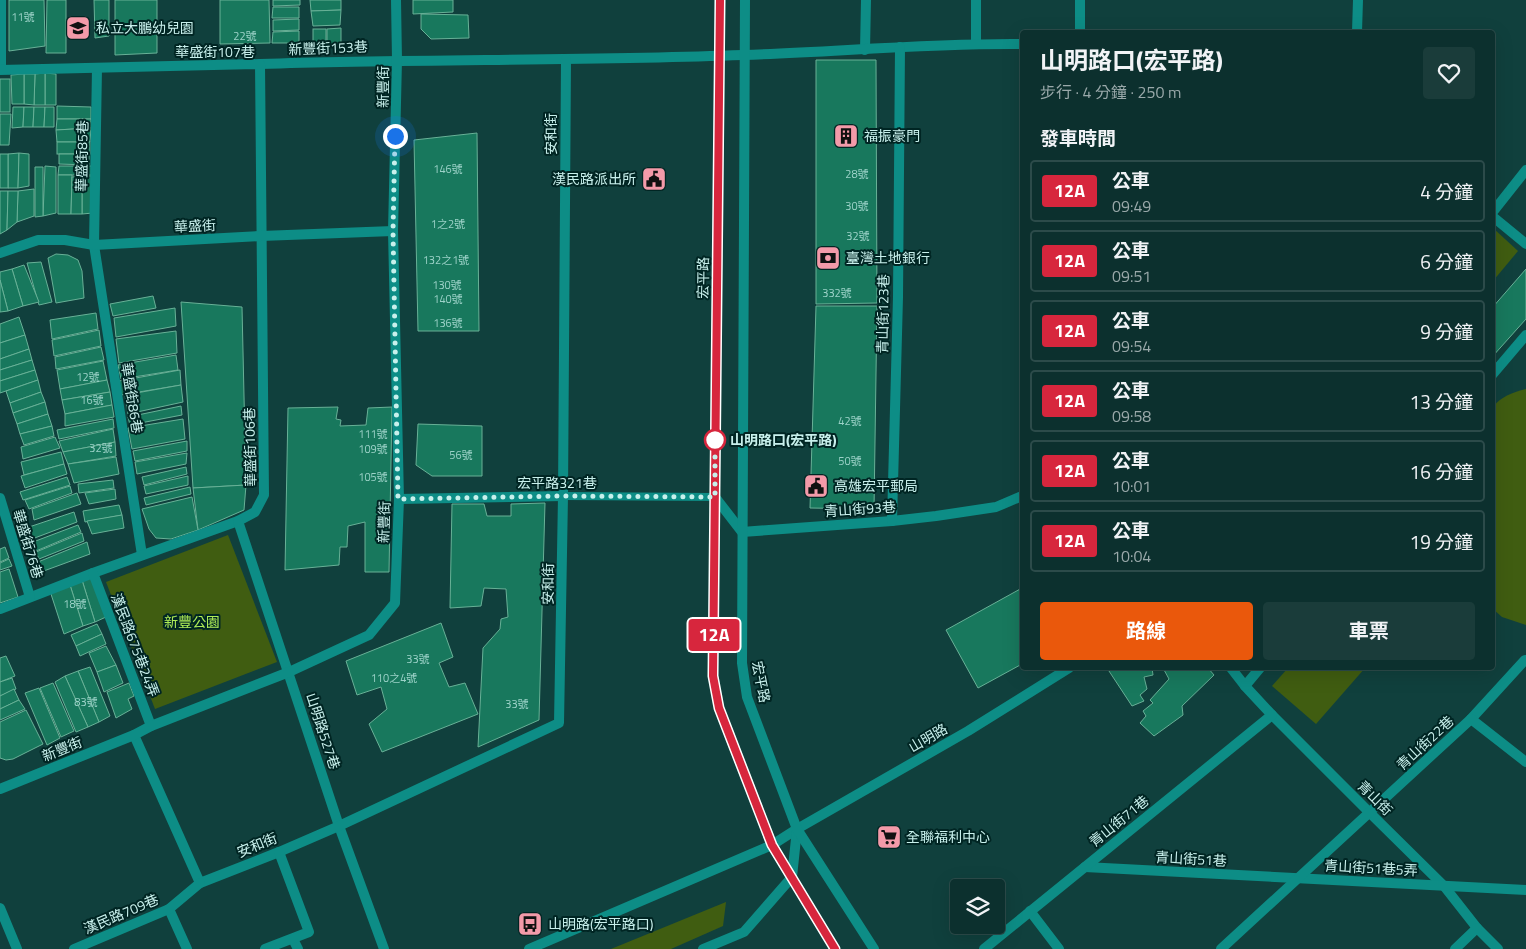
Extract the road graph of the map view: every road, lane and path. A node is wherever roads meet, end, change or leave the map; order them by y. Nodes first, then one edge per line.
1 (2, 0) edge
2 (396, 0) edge
3 (720, 0) edge
4 (745, 0) edge
5 (866, 0) edge
6 (976, 0) edge
7 (1080, 0) edge
8 (1358, 0) edge
9 (1080, 30) edge
10 (1357, 30) edge
11 (976, 44) junction
12 (1020, 44) edge
13 (900, 47) junction
14 (865, 50) junction
15 (744, 55) junction
16 (719, 56) junction
17 (566, 59) junction
18 (397, 60) junction
19 (260, 64) junction
20 (97, 68) junction
21 (1, 70) edge
22 (1526, 170) edge
23 (1495, 211) edge
24 (1495, 218) edge
25 (393, 231) junction
26 (261, 236) junction
27 (1526, 244) edge
28 (94, 245) junction
29 (0, 253) edge
30 (1526, 335) edge
31 (1495, 371) edge
32 (563, 496) junction
33 (715, 497) junction
34 (1020, 497) edge
35 (0, 498) edge
36 (398, 499) junction
37 (238, 521) junction
38 (892, 521) junction
39 (742, 532) junction
40 (142, 555) junction
41 (93, 573) junction
42 (30, 597) junction
43 (0, 609) edge
44 (1526, 660) edge
45 (1066, 670) edge
46 (1233, 670) edge
47 (1258, 670) edge
48 (289, 672) junction
49 (1245, 686) junction
50 (1272, 715) junction
51 (1471, 719) junction
52 (152, 726) junction
53 (134, 735) junction
54 (1526, 762) edge
55 (0, 789) edge
56 (1370, 813) junction
57 (339, 826) junction
58 (798, 829) junction
59 (772, 845) junction
60 (279, 852) junction
61 (1085, 867) junction
62 (792, 877) junction
63 (1297, 878) junction
64 (200, 883) junction
65 (1444, 886) junction
66 (1526, 890) edge
67 (0, 908) edge
68 (169, 909) junction
69 (1030, 911) junction
70 (1478, 928) junction
71 (293, 939) junction
72 (18, 949) edge
73 (74, 949) edge
74 (187, 949) edge
75 (265, 949) edge
76 (298, 949) edge
77 (384, 949) edge
78 (529, 949) edge
79 (704, 949) edge
80 (835, 949) edge
81 (874, 949) edge
82 (984, 949) edge
83 (1059, 949) edge
84 (1221, 949) edge
85 (1455, 949) edge
86 (1498, 949) edge

1 - 21 lane
2 - 18 street, 新豐街
3 - 16 street, 宏平路
4 - 15 street, 宏平路
5 - 14 street
6 - 11 street
7 - 9 street
8 - 10 street
11 - 12 street
11 - 13 street
13 - 14 street
13 - 38 street, 青山街123巷
14 - 15 street
15 - 16 street
15 - 39 street, 宏平路
16 - 17 street
16 - 33 street, 宏平路
17 - 18 street
17 - 32 street, 安和街
18 - 19 street, 新豐街153巷
18 - 25 street, 新豐街
19 - 20 street, 華盛街107巷
19 - 26 street, 華盛街107巷
20 - 21 street, 華盛街107巷
20 - 28 street, 華盛街85巷
22 - 23 street
24 - 27 street
25 - 26 street, 華盛街
25 - 36 street, 新豐街
26 - 28 street, 華盛街
26 - 37 street, 華盛街106巷
28 - 29 street, 華盛街
28 - 40 street, 華盛街86巷
30 - 31 street
32 - 33 lane, 宏平路321巷
32 - 36 street, 宏平路321巷
32 - 57 street, 安和街
33 - 39 street
33 - 59 street, 宏平路
34 - 38 street, 青山街93巷
35 - 42 street, 華盛街76巷
36 - 48 street, 新豐街
37 - 40 street, 華盛街106巷
37 - 48 street, 山明路527巷
38 - 39 street, 青山街93巷
39 - 58 street, 宏平路
40 - 41 street, 華盛街106巷
41 - 42 street, 華盛街106巷
41 - 52 street, 漢民路675巷24弄
42 - 43 street, 華盛街106巷
44 - 51 street
45 - 58 street, 山明路
46 - 49 street, 青山街
47 - 49 street
48 - 52 street, 新豐街
48 - 57 street, 山明路527巷
49 - 50 street, 青山街
50 - 56 street, 青山街
50 - 61 street, 青山街71巷
51 - 54 street, 青山街22巷
51 - 56 street, 青山街22巷
52 - 53 street, 新豐街
53 - 55 street, 新豐街
53 - 64 street
56 - 63 street
56 - 65 street, 青山街
57 - 60 street, 安和街
57 - 77 street, 山明路527巷
58 - 59 street, 山明路
58 - 62 street
58 - 81 street, 宏平路
59 - 62 street, 宏平路
59 - 78 street, 山明路
60 - 64 street, 安和街
60 - 71 street
61 - 63 street, 青山街51巷
61 - 69 street, 青山街71巷
62 - 79 street
62 - 80 street, 宏平路
63 - 65 street, 青山街51巷5弄
63 - 84 street
64 - 68 street, 漢民路709巷
65 - 66 street, 青山街51巷5弄
65 - 70 street, 青山街
67 - 72 street
68 - 73 street, 漢民路709巷
68 - 74 street
69 - 82 street, 青山街71巷
69 - 83 street
70 - 85 street
70 - 86 street, 青山街
71 - 75 street
71 - 76 street

